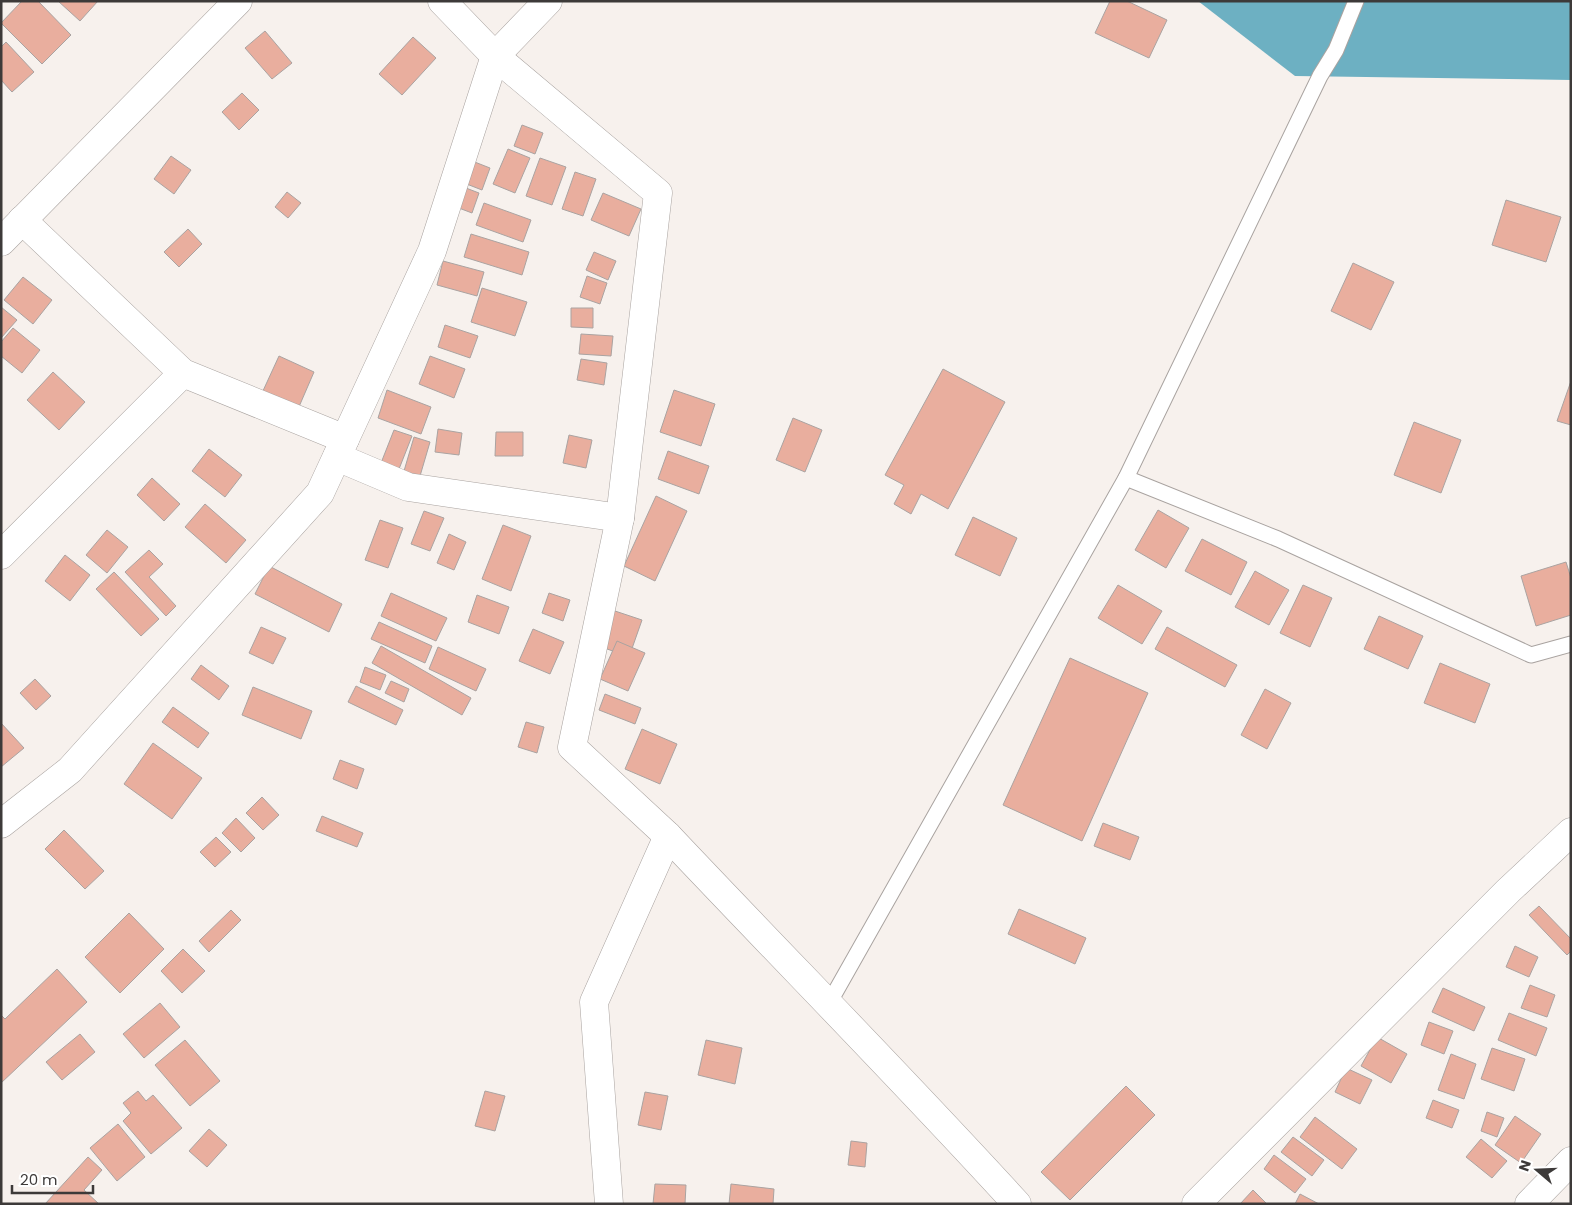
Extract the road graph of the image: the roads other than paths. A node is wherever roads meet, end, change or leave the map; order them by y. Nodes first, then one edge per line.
1 (238, 1) edge
2 (442, 1) edge
3 (548, 1) edge
4 (1356, 1) edge
5 (496, 56) junction
6 (22, 220) junction
7 (1, 242) edge
8 (184, 372) junction
9 (341, 448) junction
10 (1126, 478) junction
11 (620, 518) junction
12 (1, 555) edge
13 (1571, 644) edge
14 (1, 824) edge
15 (1571, 832) edge
16 (668, 836) junction
17 (828, 1005) junction
18 (1571, 1161) edge
19 (1541, 1199) edge
20 (609, 1204) edge
21 (1017, 1204) edge
22 (1196, 1204) edge

1 - 6 street
2 - 5 street
3 - 5 street
4 - 10 lane
5 - 9 street
5 - 11 street
6 - 7 street
6 - 8 street
8 - 9 street
8 - 12 street
9 - 11 street
9 - 14 street
10 - 13 lane
10 - 17 lane
11 - 16 street
15 - 22 street
16 - 17 street
16 - 20 street
17 - 21 street
18 - 19 street

